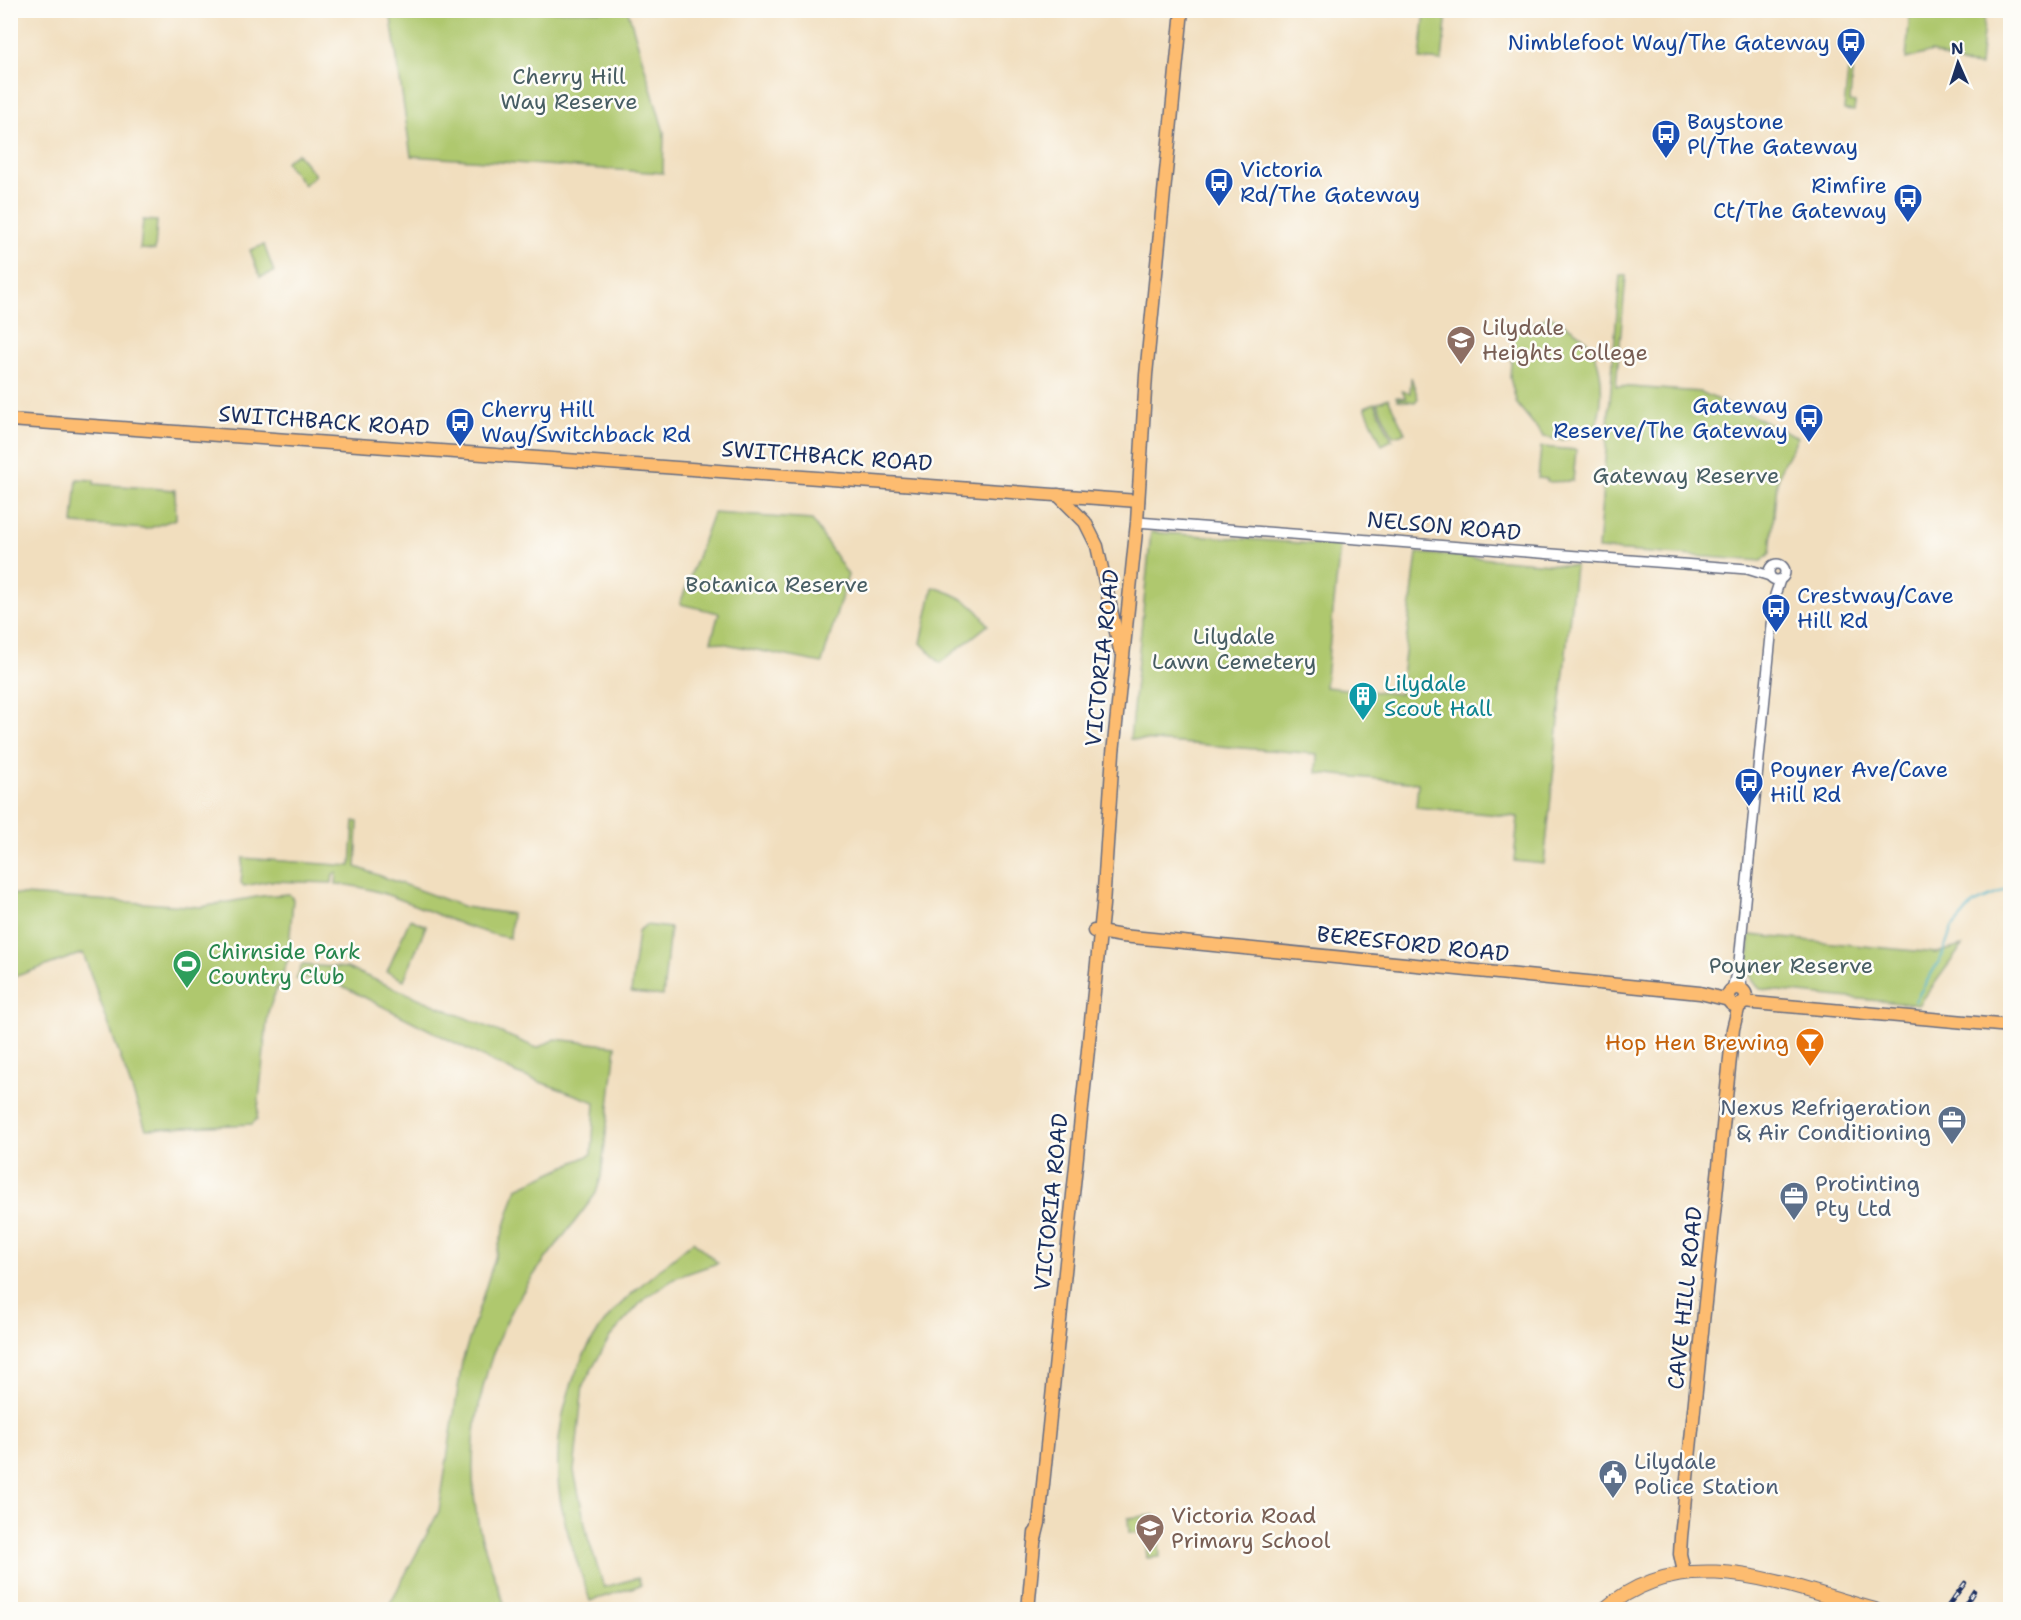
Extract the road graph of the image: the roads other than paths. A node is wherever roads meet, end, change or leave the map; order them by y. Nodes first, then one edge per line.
1 (1183, 10) edge
2 (10, 420) edge
3 (1058, 495) junction
4 (1138, 501) junction
5 (1137, 522) junction
6 (1773, 575) joint
7 (1122, 663) junction
8 (1097, 934) junction
9 (1736, 997) junction
10 (2010, 1020) edge
11 (2010, 1026) edge
12 (1684, 1572) junction
13 (1028, 1610) edge
14 (1604, 1610) edge
15 (1875, 1610) edge

1 - 4 main road, VICTORIA ROAD
2 - 3 main road, SWITCHBACK ROAD
3 - 4 main road, SWITCHBACK ROAD
3 - 7 main road
4 - 5 main road, VICTORIA ROAD
5 - 6 street, NELSON ROAD
5 - 7 main road, VICTORIA ROAD
6 - 9 street, CAVE HILL ROAD
7 - 8 main road, VICTORIA ROAD
8 - 9 main road, BERESFORD ROAD
8 - 13 main road, VICTORIA ROAD
9 - 10 main road, BERESFORD ROAD
9 - 11 main road, BERESFORD ROAD
9 - 12 main road, CAVE HILL ROAD
12 - 14 highway
12 - 15 highway

